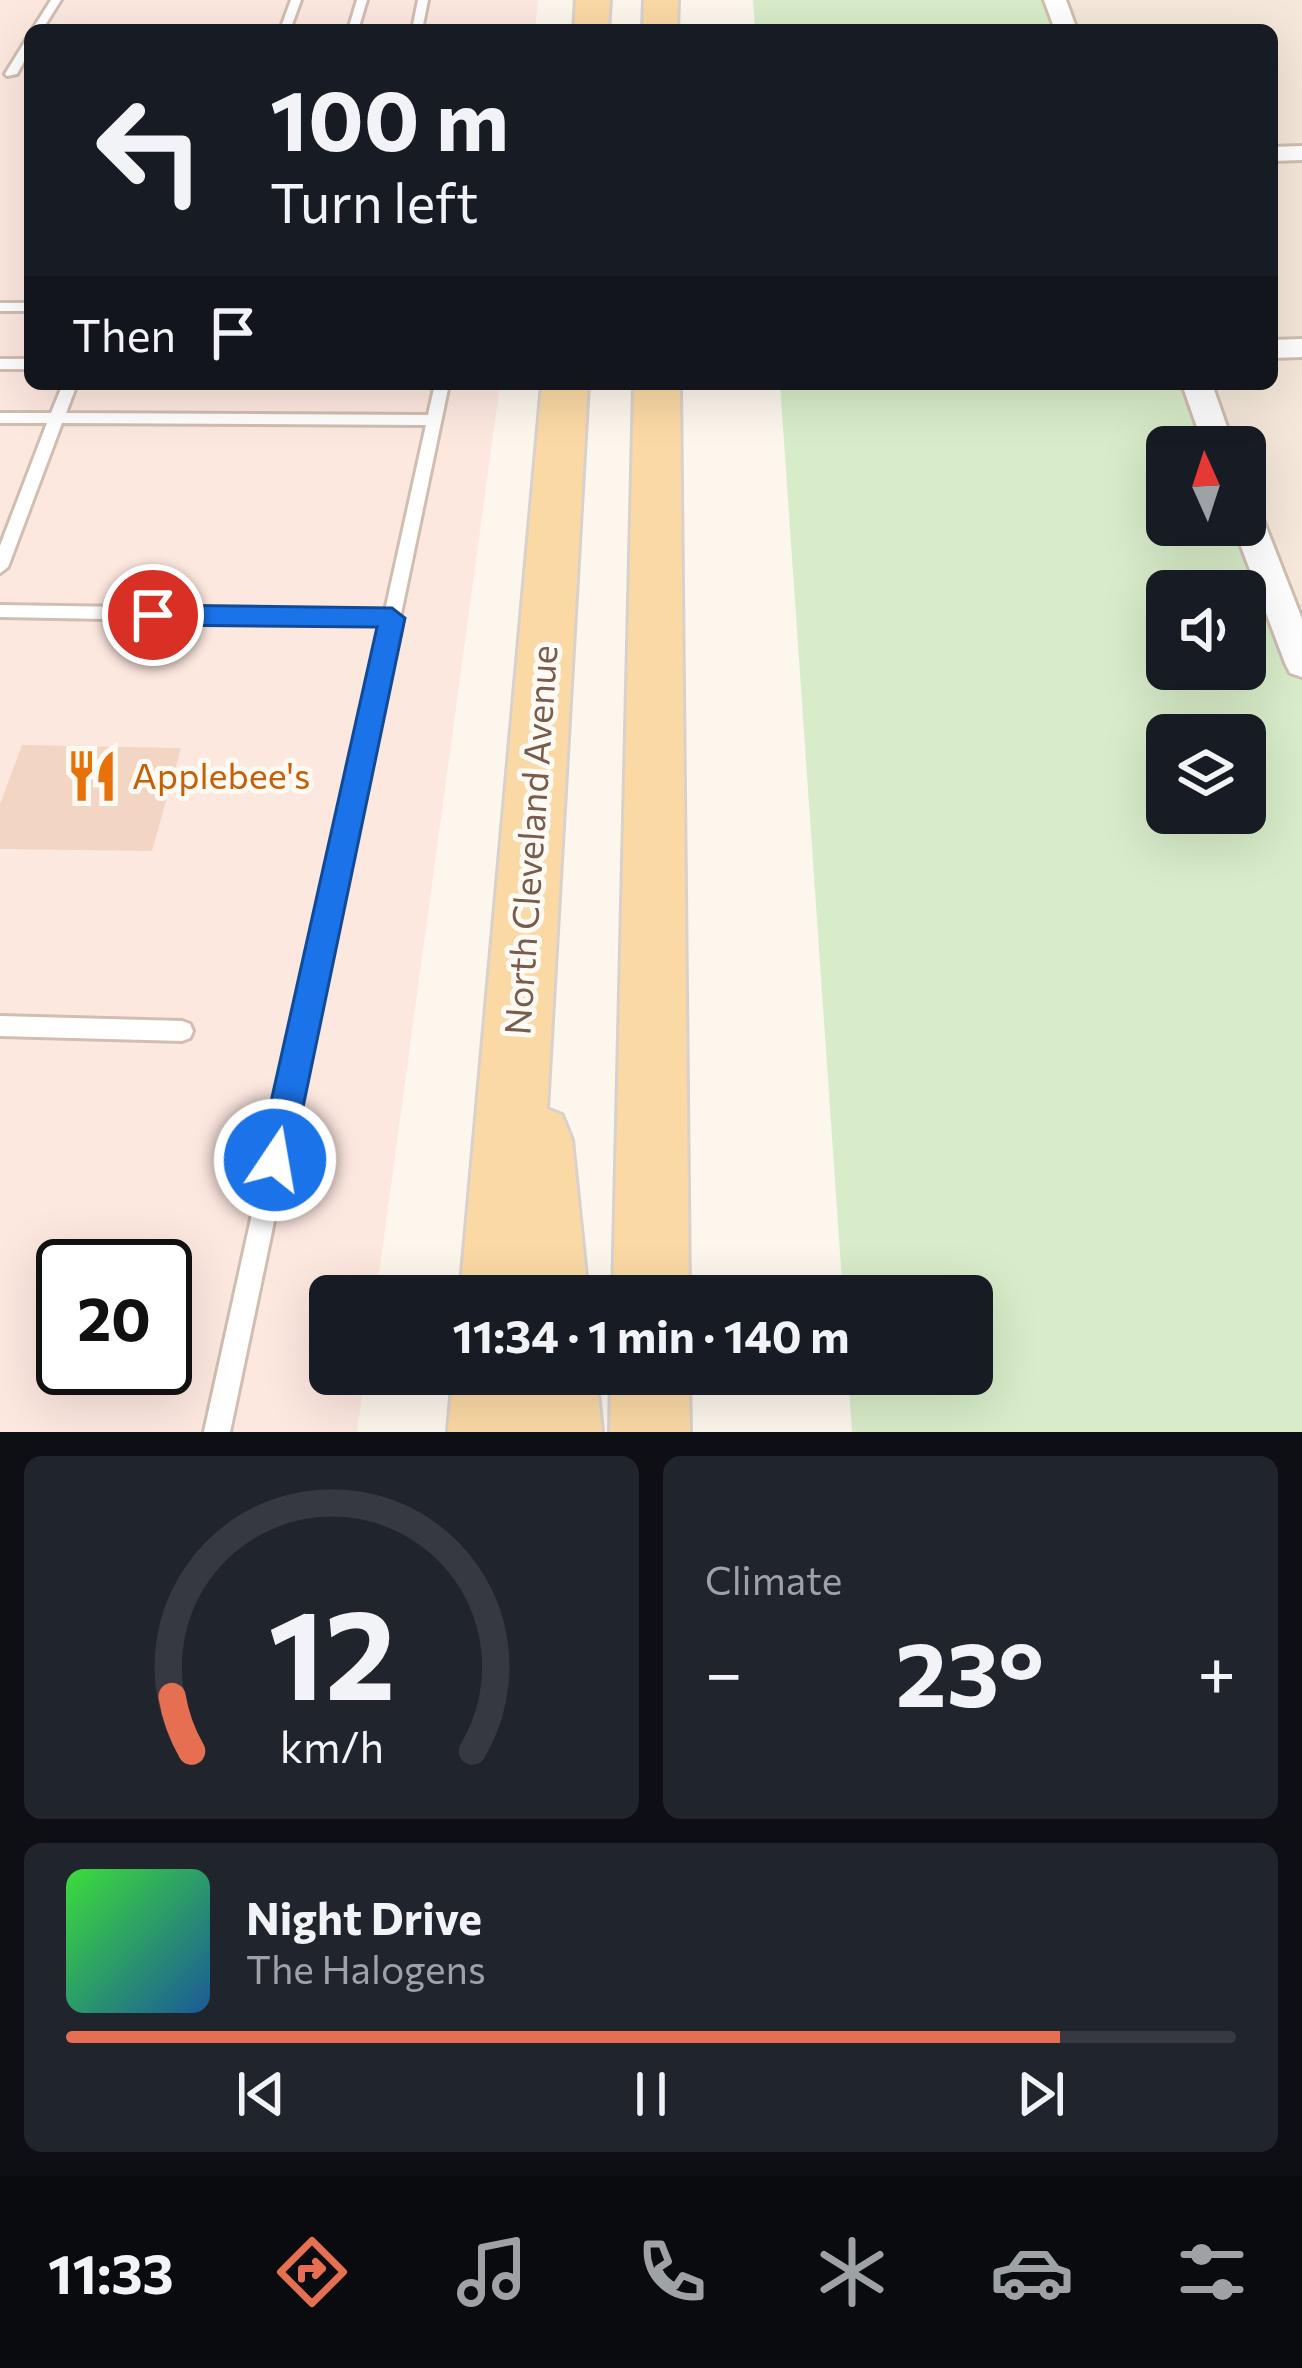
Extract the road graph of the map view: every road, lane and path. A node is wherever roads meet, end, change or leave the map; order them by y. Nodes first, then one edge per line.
1 (24, 50) edge
2 (5, 74) edge
3 (68, 390) edge
4 (441, 390) edge
5 (565, 390) edge
6 (658, 390) edge
7 (1199, 390) edge
8 (0, 418) edge
9 (56, 419) junction
10 (435, 420) junction
11 (1212, 426) edge
12 (1258, 546) edge
13 (0, 567) edge
14 (0, 611) edge
15 (392, 618) junction
16 (1299, 644) edge
17 (522, 956) junction
18 (0, 1025) edge
19 (182, 1031) dead end
20 (499, 1275) edge
21 (548, 1275) edge
22 (651, 1275) edge
23 (491, 1395) edge
24 (559, 1395) edge
25 (650, 1395) edge
26 (217, 1432) edge
27 (488, 1432) edge
28 (562, 1432) edge
29 (650, 1432) edge

1 - 2 lane
3 - 9 lane
4 - 10 lane
5 - 17 main road, North Cleveland Avenue
6 - 22 main road
7 - 11 street
8 - 9 lane
9 - 10 lane
9 - 13 lane
10 - 15 lane
12 - 16 street
14 - 15 lane
15 - 26 lane
17 - 20 main road, North Cleveland Avenue
17 - 21 main road
18 - 19 lane
23 - 27 main road
24 - 28 main road
25 - 29 main road

